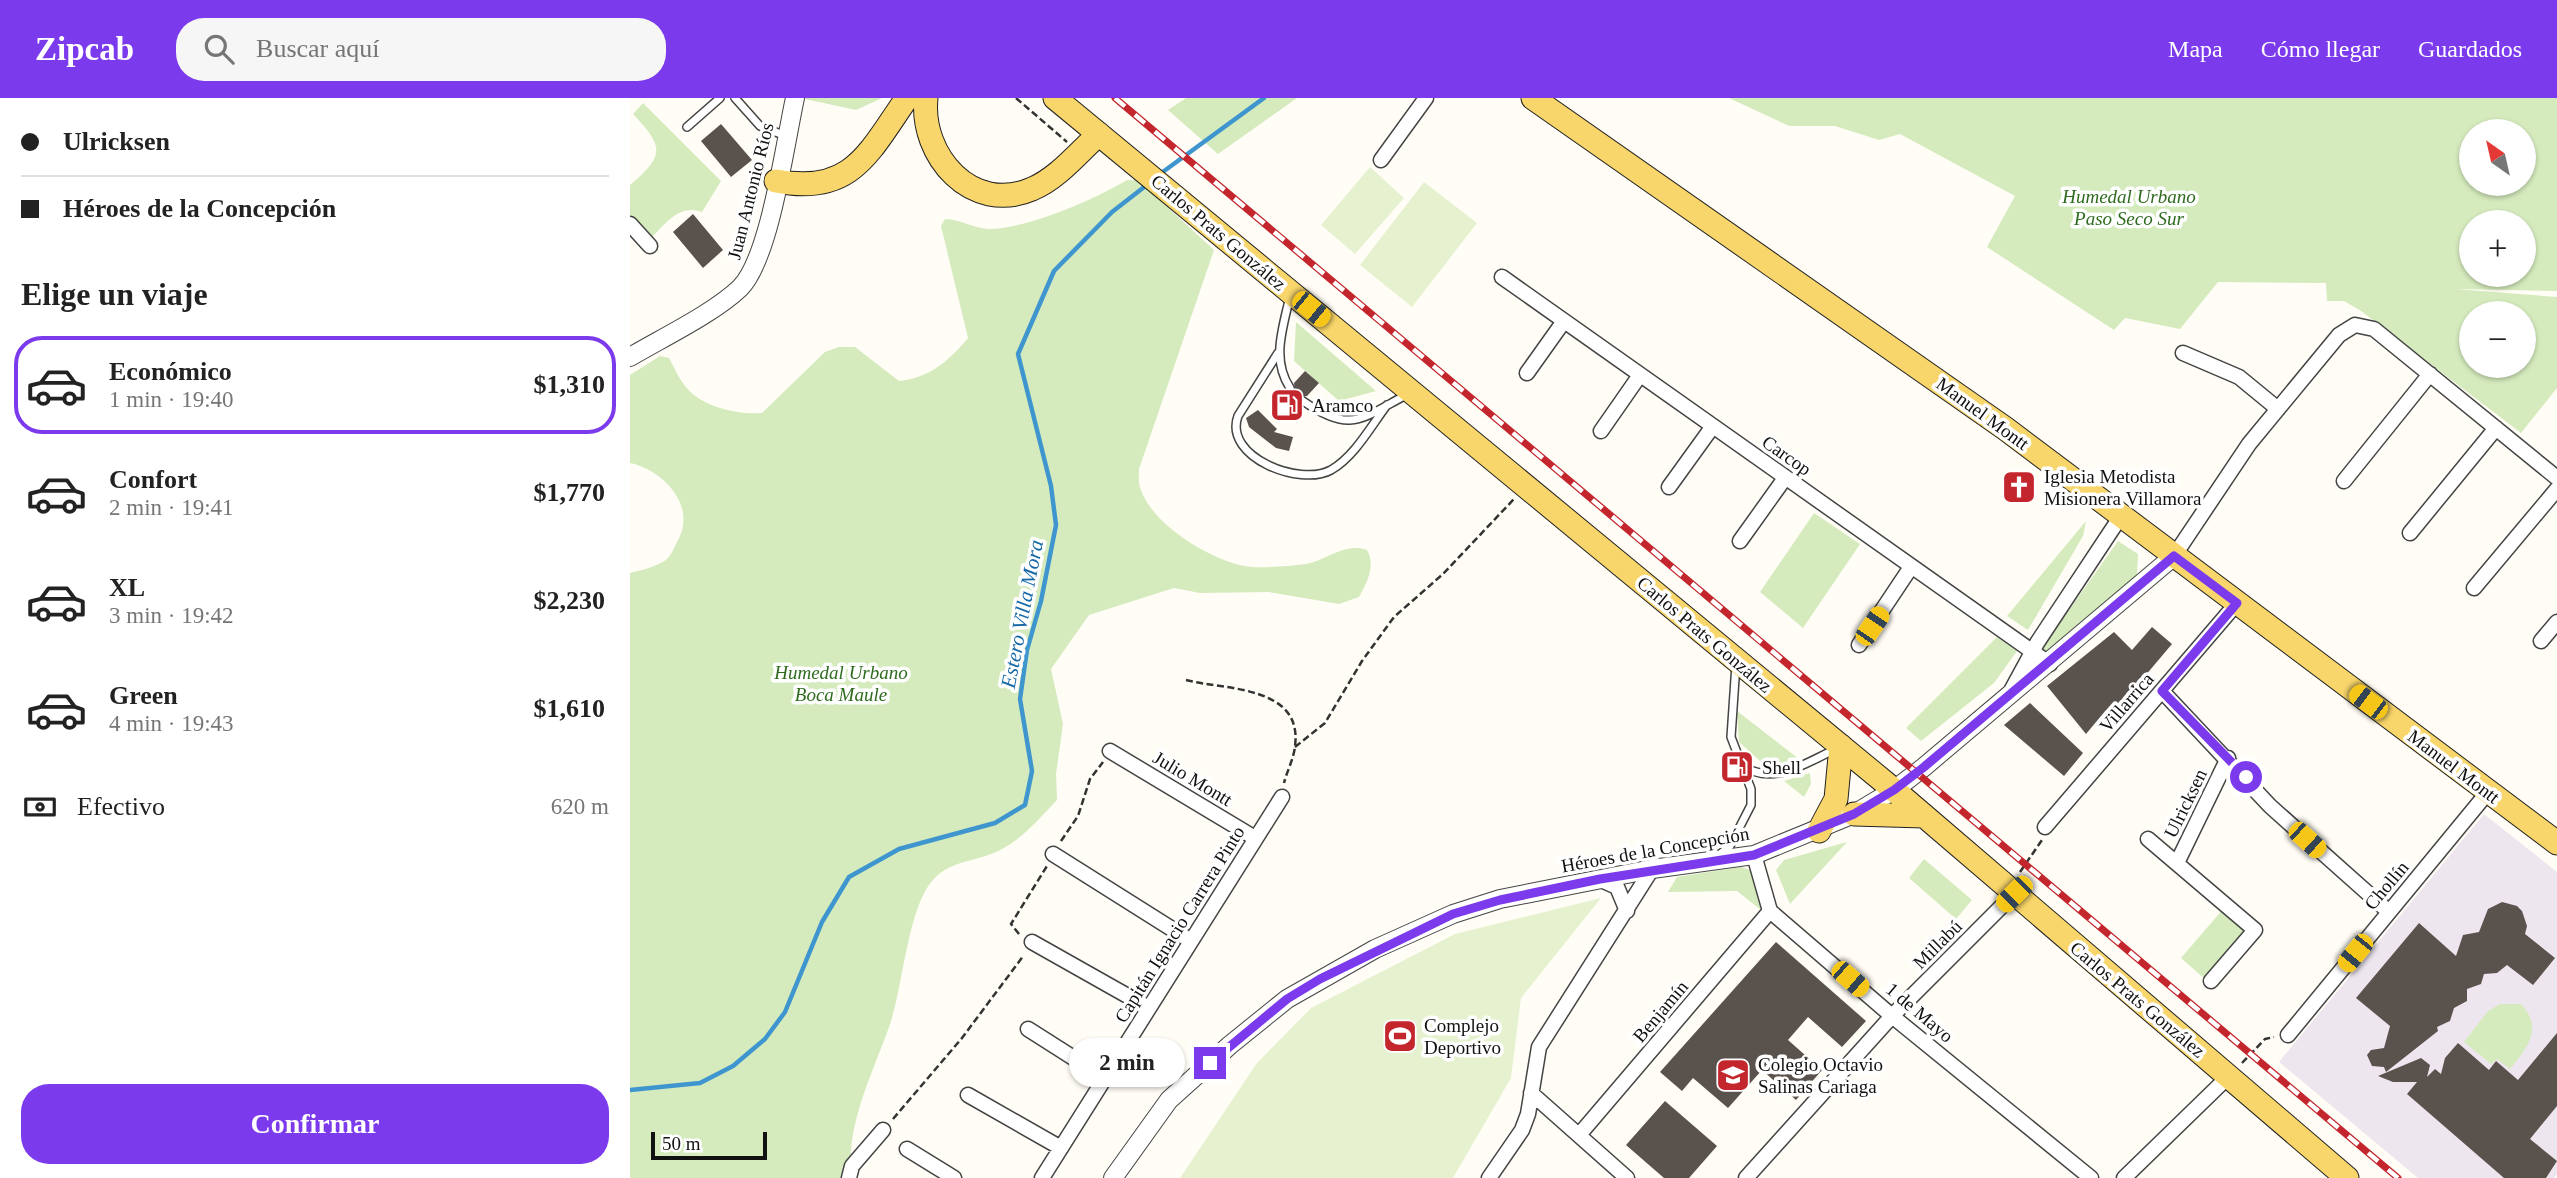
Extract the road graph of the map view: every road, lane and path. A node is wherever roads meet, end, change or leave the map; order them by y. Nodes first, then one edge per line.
1 (720, 98) edge
2 (735, 98) edge
3 (794, 98) edge
4 (906, 98) edge
5 (926, 98) edge
6 (1016, 98) edge
7 (1055, 98) edge
8 (1426, 98) edge
9 (1533, 98) edge
10 (687, 127) dead end
11 (1099, 134) junction
12 (786, 136) junction
13 (1079, 152) junction
14 (1381, 160) dead end
15 (776, 181) junction
16 (630, 224) edge
17 (650, 246) dead end
18 (1502, 277) dead end
19 (1291, 292) junction
20 (1564, 321) junction
21 (1278, 353) junction
22 (2183, 353) dead end
23 (630, 357) edge
24 (1527, 373) dead end
25 (2430, 374) junction
26 (1640, 375) junction
27 (1290, 388) dead end
28 (1412, 392) junction
29 (1303, 401) dead end
30 (1387, 405) junction
31 (2278, 409) junction
32 (1713, 426) junction
33 (2496, 428) junction
34 (1601, 431) dead end
35 (1785, 478) junction
36 (2557, 478) edge
37 (2344, 481) dead end
38 (1526, 486) junction
39 (1670, 488) dead end
40 (2557, 489) edge
41 (2121, 516) junction
42 (2410, 533) dead end
43 (1740, 541) dead end
44 (2174, 556) junction
45 (1911, 567) junction
46 (2474, 588) dead end
47 (2237, 603) junction
48 (2557, 622) edge
49 (2541, 641) dead end
50 (1859, 645) dead end
51 (2031, 653) junction
52 (1736, 660) junction
53 (2050, 664) junction
54 (1186, 680) dead end
55 (2162, 691) junction
56 (2007, 698) junction
57 (1841, 746) junction
58 (1295, 747) junction
59 (1110, 751) joint
60 (2228, 758) junction
61 (1740, 764) junction
62 (1894, 790) junction
63 (2488, 792) junction
64 (1282, 797) joint
65 (1854, 814) junction
66 (1924, 816) junction
67 (2045, 827) joint
68 (1819, 831) junction
69 (1255, 838) junction
70 (2148, 839) dead end
71 (2557, 844) edge
72 (1053, 854) junction
73 (1754, 855) junction
74 (1710, 863) junction
75 (2177, 863) junction
76 (1652, 869) junction
77 (1600, 879) junction
78 (2007, 888) junction
79 (1627, 911) junction
80 (1770, 911) junction
81 (2389, 912) junction
82 (1191, 941) junction
83 (1032, 942) junction
84 (2211, 981) dead end
85 (1149, 1008) junction
86 (1892, 1016) junction
87 (1027, 1029) dead end
88 (2288, 1035) joint
89 (2224, 1072) junction
90 (1105, 1078) junction
91 (1531, 1093) junction
92 (968, 1095) dead end
93 (883, 1130) joint
94 (1579, 1135) junction
95 (1061, 1148) junction
96 (906, 1149) dead end
97 (849, 1178) edge
98 (954, 1178) edge
99 (1042, 1178) edge
100 (1113, 1178) edge
101 (1489, 1178) edge
102 (1628, 1178) edge
103 (1746, 1178) edge
104 (2091, 1178) edge
105 (2124, 1178) edge
106 (2347, 1178) edge

1 - 10 lane
2 - 12 lane
3 - 12 street, Juan Antonio Ríos
4 - 15 main road
5 - 13 main road
6 - 13 path
7 - 11 main road, Carlos Prats González
8 - 14 street
9 - 41 main road, Manuel Montt
11 - 13 main road
11 - 19 main road, Carlos Prats González
12 - 15 street, Juan Antonio Ríos
15 - 23 street, Juan Antonio Ríos
16 - 17 street
18 - 20 street, Carcop
19 - 21 lane
19 - 28 main road, Carlos Prats González
20 - 24 street
20 - 26 street, Carcop
21 - 27 lane
21 - 30 lane
22 - 31 street
25 - 31 street, Héroes de la Concepción
25 - 33 street
25 - 37 street
26 - 32 street, Carcop
26 - 34 street
28 - 30 lane
28 - 38 main road, Carlos Prats González
29 - 30 lane
31 - 44 street, Héroes de la Concepción
32 - 35 street, Carcop
32 - 39 street
33 - 36 street
33 - 42 street
35 - 43 street
35 - 45 street, Carcop
38 - 52 main road, Carlos Prats González
38 - 58 path
40 - 46 street
41 - 44 main road, Manuel Montt
41 - 51 street, Héroes de la Concepción
44 - 47 main road, Manuel Montt
44 - 53 street, Héroes de la Concepción
45 - 50 street
45 - 51 street, Carcop
47 - 55 street, Villarrica
47 - 63 main road, Manuel Montt
48 - 49 street
51 - 53 street, Carcop
51 - 56 street, Héroes de la Concepción
52 - 57 main road, Carlos Prats González
52 - 61 lane
53 - 56 street, Héroes de la Concepción
54 - 58 path
55 - 60 street, Ulricksen
55 - 67 street, Villarrica
56 - 62 street, Héroes de la Concepción
57 - 61 lane
57 - 62 main road, Carlos Prats González
57 - 68 main road
58 - 64 path
59 - 69 street, Julio Montt
59 - 72 path
60 - 75 street, Ulricksen
60 - 81 street, Ulricksen
61 - 74 lane
62 - 65 street, Héroes de la Concepción
62 - 66 main road, Carlos Prats González
63 - 71 main road, Manuel Montt
63 - 81 street, Chollín
64 - 69 street, Capitán Ignacio Carrera Pinto
65 - 66 main road
65 - 68 street, Héroes de la Concepción
66 - 78 main road, Carlos Prats González
67 - 78 path
68 - 73 street, Héroes de la Concepción
69 - 82 street, Capitán Ignacio Carrera Pinto
70 - 75 street
72 - 82 street
72 - 83 path
73 - 74 street, Héroes de la Concepción
73 - 80 street
74 - 76 street, Héroes de la Concepción
75 - 84 street
76 - 77 street, Héroes de la Concepción
76 - 79 street
77 - 79 street
77 - 100 street, Héroes de la Concepción
78 - 86 street, Millabú
78 - 89 main road, Carlos Prats González
79 - 91 street
80 - 86 street, 1 de Mayo
80 - 94 street, Benjamín
81 - 88 street, Chollín
82 - 85 street, Capitán Ignacio Carrera Pinto
83 - 85 street
83 - 93 path
85 - 90 street, Capitán Ignacio Carrera Pinto
86 - 103 street, Millabú
86 - 104 street, 1 de Mayo
87 - 90 street
88 - 89 path
89 - 105 street
89 - 106 main road, Carlos Prats González
90 - 95 street, Capitán Ignacio Carrera Pinto
91 - 94 street
91 - 101 street
92 - 95 street
93 - 97 street
94 - 102 street
95 - 99 street, Capitán Ignacio Carrera Pinto
96 - 98 street

